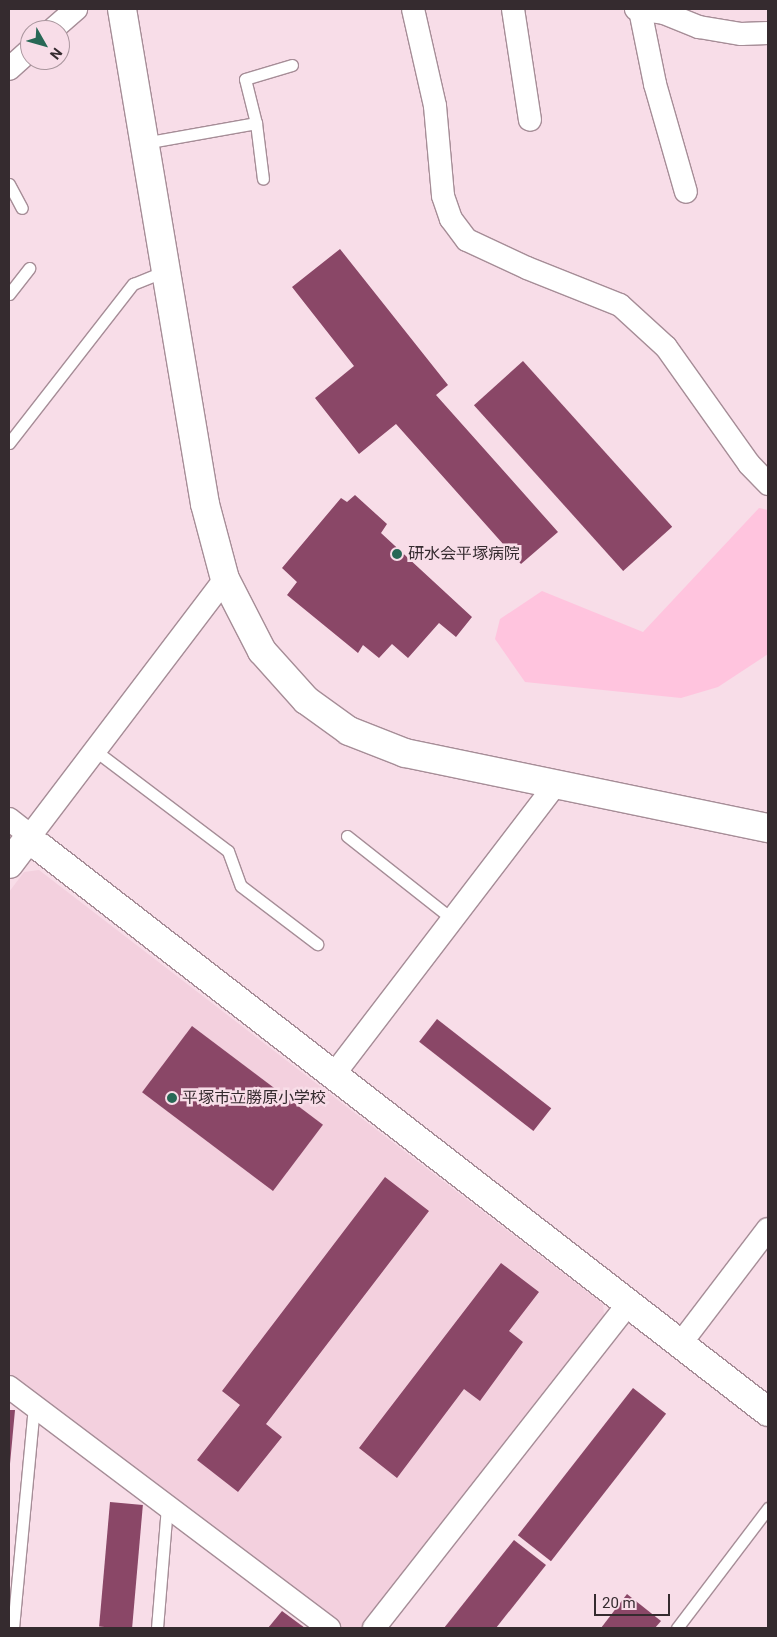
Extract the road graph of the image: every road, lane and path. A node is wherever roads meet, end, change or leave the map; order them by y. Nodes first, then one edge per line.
1 (76, 9) edge
2 (122, 9) edge
3 (412, 9) edge
4 (513, 9) edge
5 (638, 9) edge
6 (63, 20) edge
7 (768, 33) edge
8 (20, 59) edge
9 (292, 65) dead end
10 (9, 69) edge
11 (530, 120) dead end
12 (256, 123) junction
13 (144, 143) junction
14 (263, 179) dead end
15 (9, 184) edge
16 (686, 192) dead end
17 (22, 208) dead end
18 (28, 268) dead end
19 (167, 270) junction
20 (9, 294) edge
21 (9, 443) edge
22 (768, 484) edge
23 (225, 579) junction
24 (97, 752) junction
25 (555, 785) junction
26 (9, 819) edge
27 (768, 828) edge
28 (347, 836) dead end
29 (29, 838) junction
30 (9, 864) edge
31 (452, 919) junction
32 (317, 944) dead end
33 (335, 1073) junction
34 (768, 1229) edge
35 (628, 1303) junction
36 (681, 1343) junction
37 (9, 1387) edge
38 (34, 1406) junction
39 (768, 1412) edge
40 (167, 1506) junction
41 (768, 1508) edge
42 (13, 1628) edge
43 (157, 1628) edge
44 (329, 1628) edge
45 (374, 1628) edge
46 (677, 1628) edge

1 - 6 street
2 - 13 street
3 - 22 street
4 - 11 street
5 - 7 street
5 - 16 street
8 - 10 street
9 - 12 lane
12 - 13 lane
12 - 14 lane
13 - 19 street
15 - 17 lane
18 - 20 lane
19 - 21 lane
19 - 23 street
23 - 24 street
23 - 25 street
24 - 29 street
24 - 32 lane
25 - 27 street
25 - 31 street
26 - 29 street
28 - 31 lane
29 - 30 street
29 - 33 street
31 - 33 street
33 - 35 street
34 - 36 street
35 - 36 street
35 - 45 street
36 - 39 street
37 - 38 street
38 - 40 street
38 - 42 lane
40 - 43 lane
40 - 44 street
41 - 46 lane

